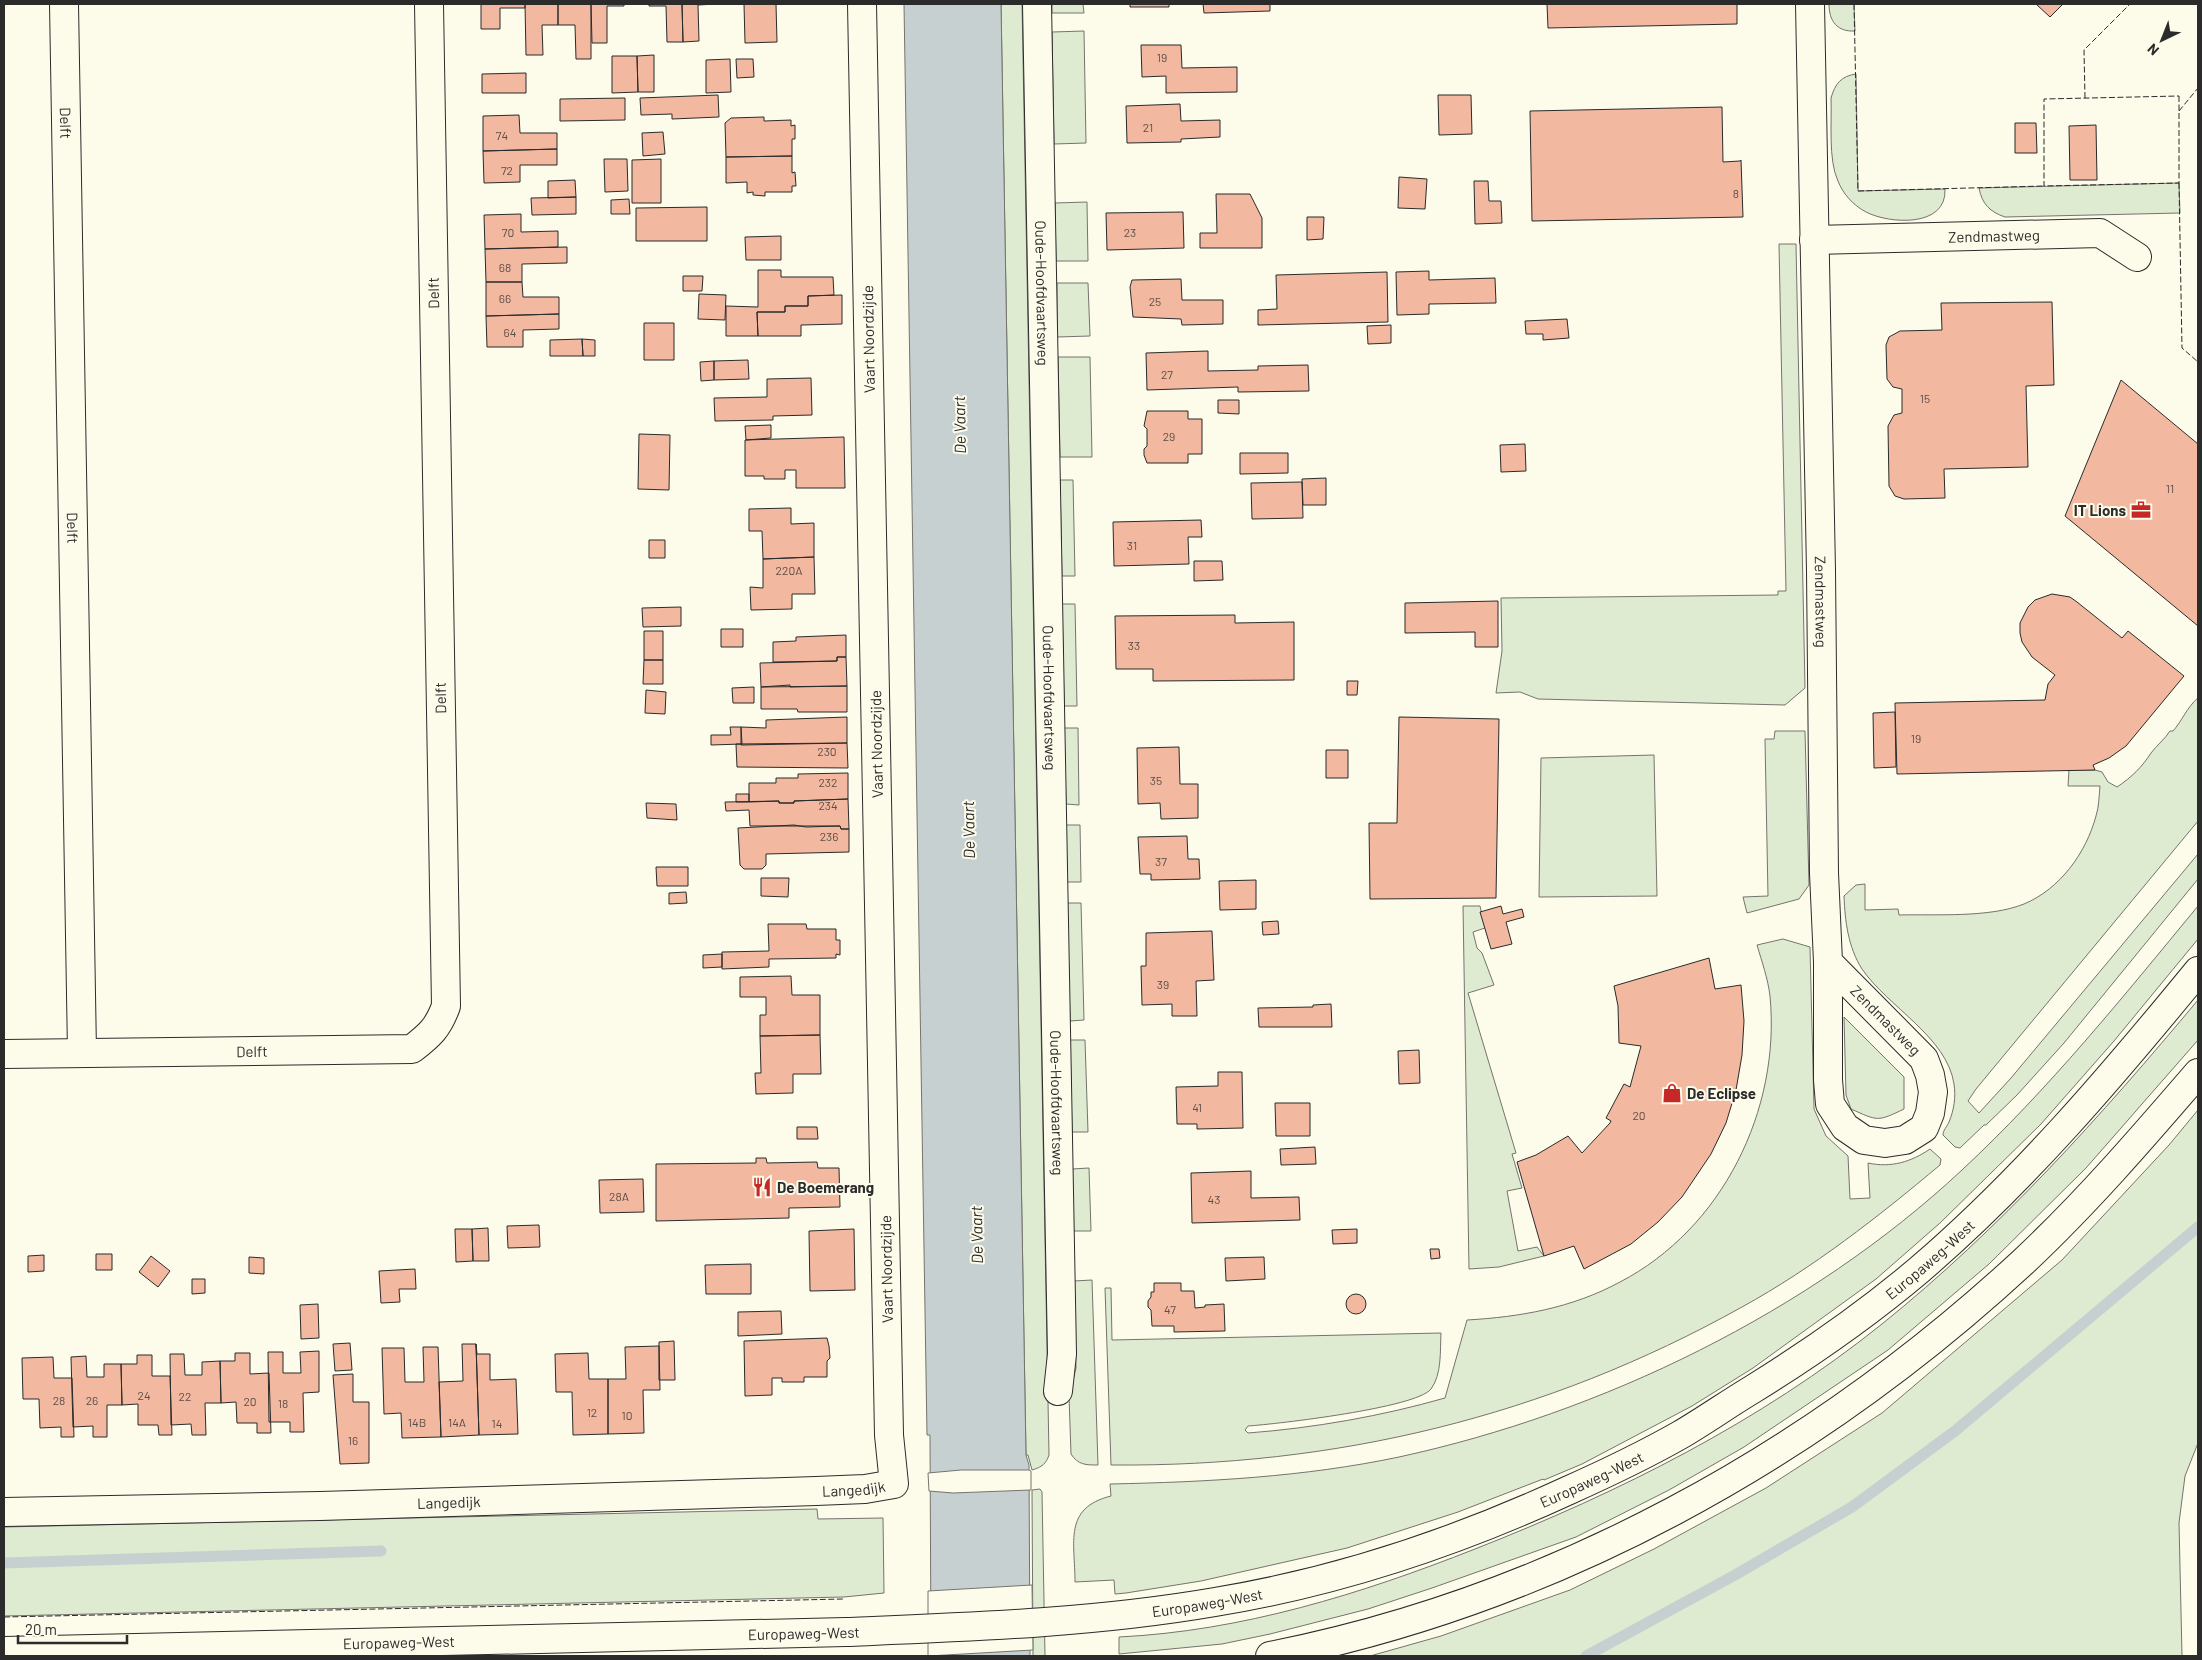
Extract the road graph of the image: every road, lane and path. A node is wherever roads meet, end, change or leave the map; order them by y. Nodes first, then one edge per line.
1 (64, 4) edge
2 (429, 4) edge
3 (862, 4) edge
4 (1037, 4) edge
5 (1810, 4) edge
6 (1814, 240) junction
7 (2137, 256) dead end
8 (1828, 962) junction
9 (2198, 971) edge
10 (82, 1052) junction
11 (4, 1054) edge
12 (2198, 1073) edge
13 (1058, 1391) dead end
14 (894, 1484) joint
15 (4, 1512) edge
16 (4, 1651) edge
17 (1270, 1656) edge

1 - 10 street, Delft
2 - 10 street, Delft
3 - 14 street, Vaart Noordzijde
4 - 13 street, Oude-Hoofdvaartsweg
5 - 6 street, Zendmastweg
6 - 7 street, Zendmastweg
6 - 8 street, Zendmastweg
8 - 8 street, Zendmastweg
9 - 16 street, Europaweg-West
10 - 11 street, Delft
12 - 17 street
14 - 15 street, Langedijk

